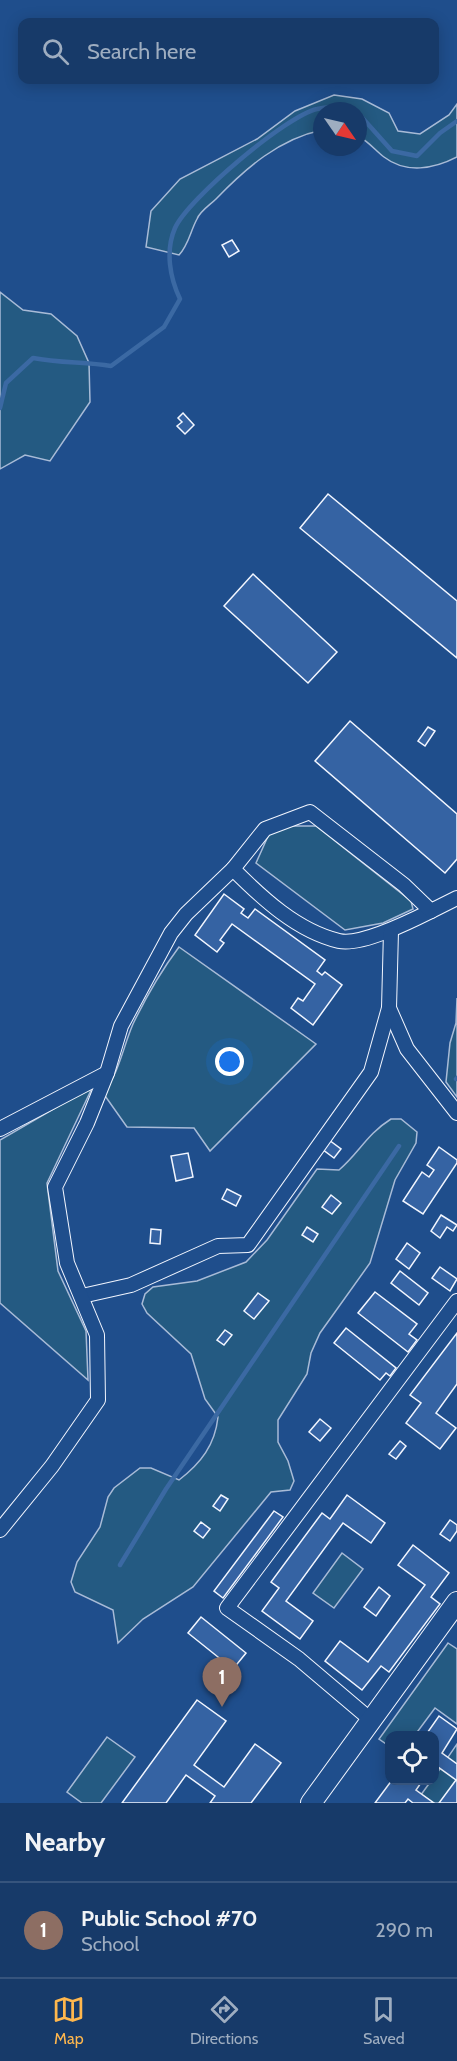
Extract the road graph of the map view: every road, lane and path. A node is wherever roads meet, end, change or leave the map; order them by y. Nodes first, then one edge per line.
1 (233, 869) junction
2 (457, 898) edge
3 (431, 911) junction
4 (390, 931) junction
5 (389, 1008) junction
6 (107, 1073) junction
7 (457, 1113) edge
8 (0, 1129) edge
9 (82, 1296) junction
10 (457, 1301) edge
11 (0, 1530) edge
12 (457, 1602) edge
13 (451, 1624) edge
14 (371, 1720) junction
15 (311, 1803) edge

1 - 3 street
1 - 4 street
1 - 6 street
2 - 3 street
3 - 4 street
4 - 5 street
5 - 7 street
5 - 9 street
6 - 8 street
6 - 9 street
9 - 11 street
10 - 14 street
12 - 13 street
13 - 14 street
14 - 15 street

